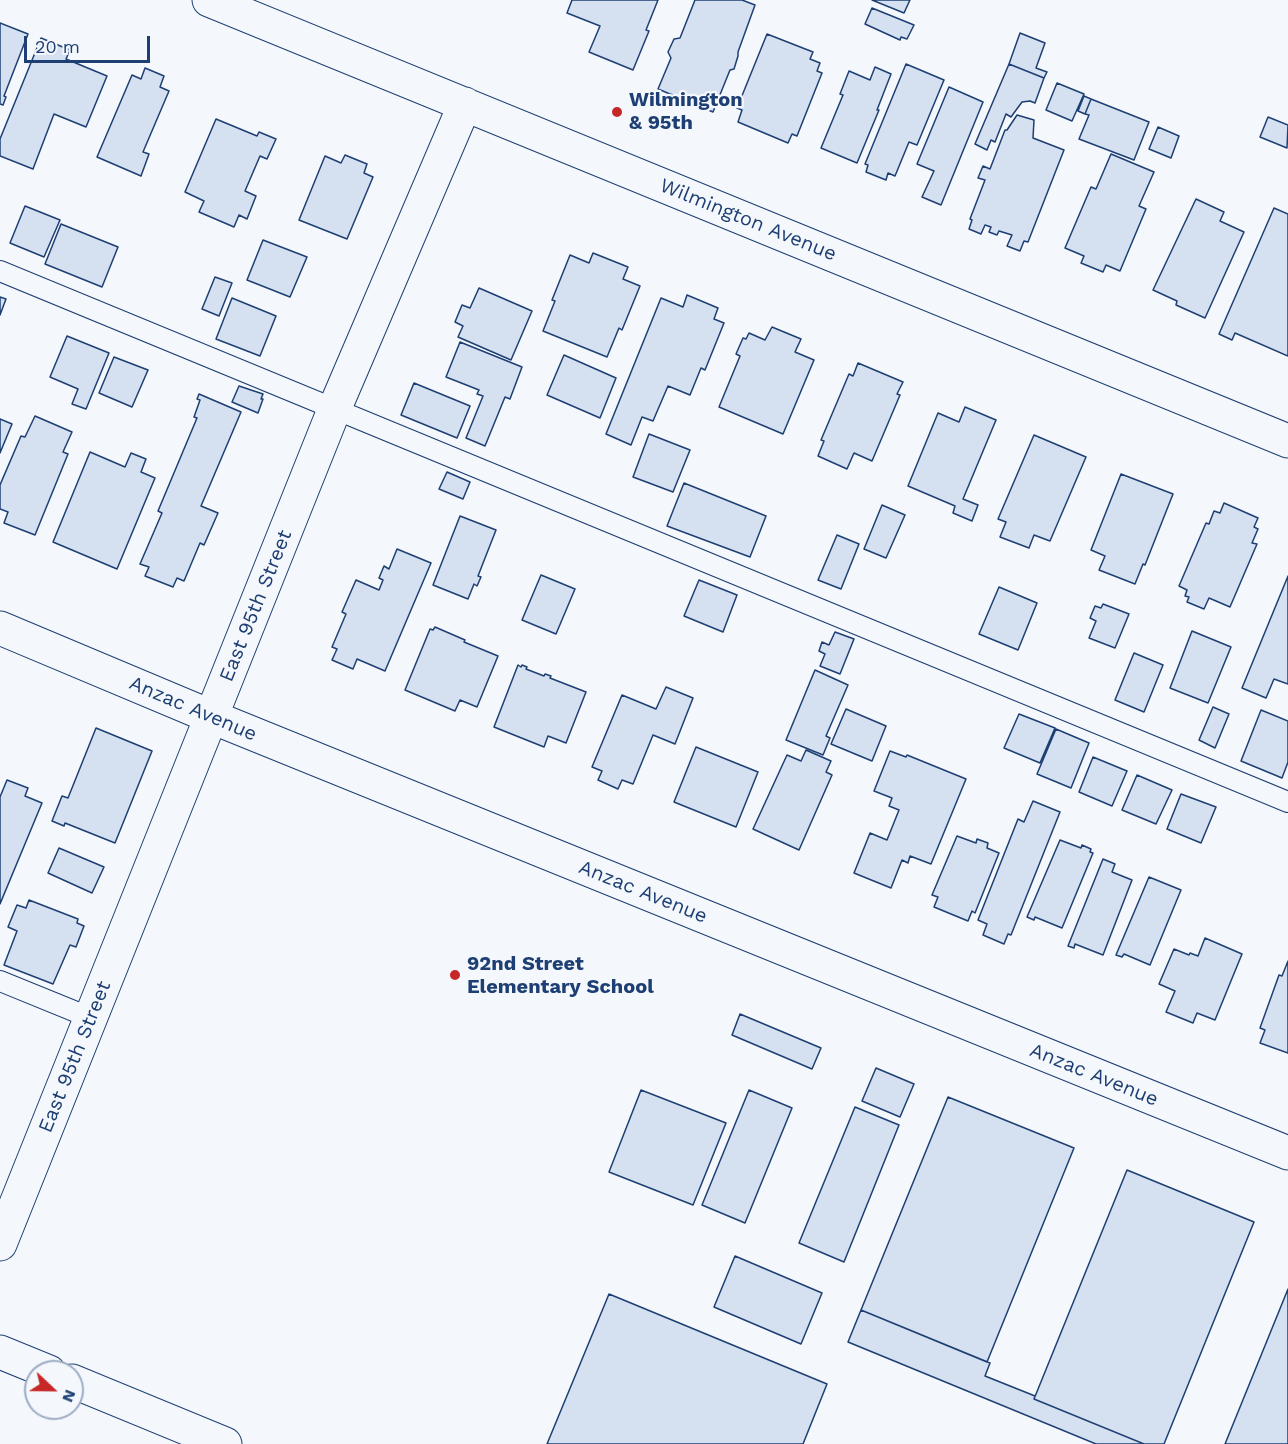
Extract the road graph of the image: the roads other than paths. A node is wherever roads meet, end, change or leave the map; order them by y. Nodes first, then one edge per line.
1 (208, 0) edge
2 (465, 104) junction
3 (0, 271) edge
4 (334, 410) junction
5 (1288, 441) edge
6 (0, 628) edge
7 (212, 717) junction
8 (1288, 802) edge
9 (0, 981) edge
10 (91, 1018) junction
11 (1288, 1153) edge
12 (0, 1244) edge
13 (0, 1352) edge
14 (24, 1362) edge
15 (84, 1386) edge
16 (225, 1444) edge

1 - 2 street, Wilmington Avenue
2 - 4 street, East 95th Street
2 - 5 street, Wilmington Avenue
3 - 4 lane
4 - 7 street, East 95th Street
4 - 8 lane
6 - 7 street, Anzac Avenue
7 - 10 street, East 95th Street
7 - 11 street, Anzac Avenue
9 - 10 lane
10 - 12 street, East 95th Street
13 - 14 street
15 - 16 street

